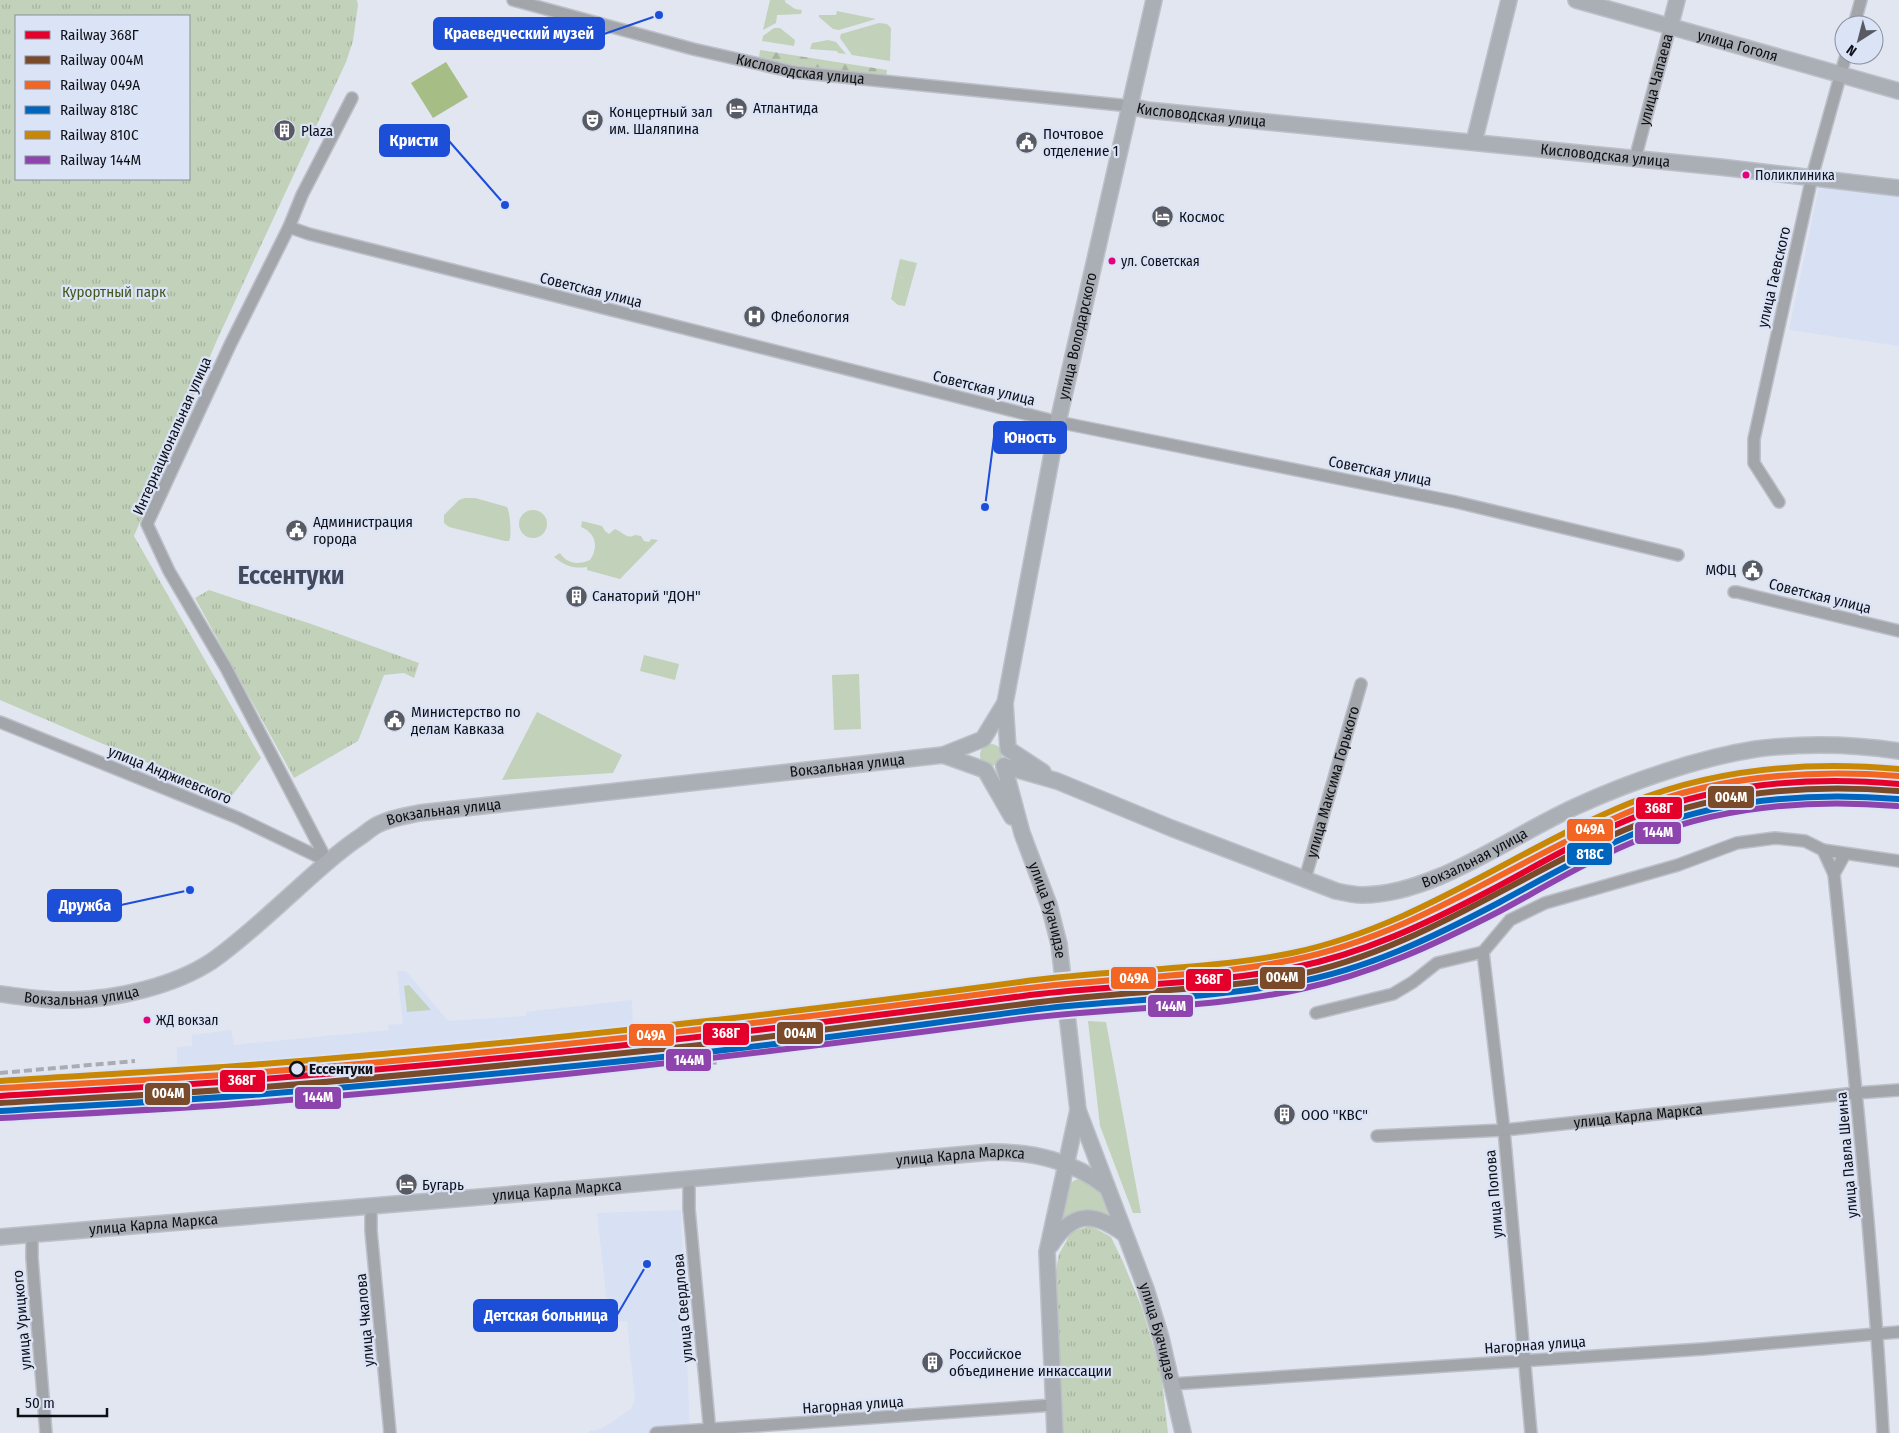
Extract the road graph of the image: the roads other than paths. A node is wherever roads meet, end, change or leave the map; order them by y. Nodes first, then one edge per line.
1 (513, 0) edge
2 (1154, 0) edge
3 (1509, 0) edge
4 (1576, 0) edge
5 (1677, 0) edge
6 (1861, 0) edge
7 (1857, 15) edge
8 (1670, 27) junction
9 (1843, 65) edge
10 (1841, 74) junction
11 (1899, 91) edge
12 (352, 98) dead end
13 (1130, 106) junction
14 (1474, 142) junction
15 (1636, 159) junction
16 (1812, 177) junction
17 (1899, 188) edge
18 (289, 227) junction
19 (1058, 422) junction
20 (1779, 502) dead end
21 (1678, 554) dead end
22 (1734, 592) dead end
23 (1899, 632) edge
24 (1361, 684) dead end
25 (1006, 703) junction
26 (0, 722) edge
27 (983, 739) junction
28 (1008, 749) junction
29 (1899, 751) edge
30 (943, 755) junction
31 (1004, 766) junction
32 (985, 770) junction
33 (1057, 782) junction
34 (1022, 833) junction
35 (1823, 850) junction
36 (1845, 854) junction
37 (327, 861) junction
38 (1899, 861) edge
39 (1834, 874) junction
40 (1305, 879) junction
41 (1483, 952) junction
42 (0, 994) edge
43 (1316, 1012) dead end
44 (1899, 1090) edge
45 (1856, 1093) junction
46 (1078, 1110) junction
47 (1504, 1130) junction
48 (1377, 1136) dead end
49 (1065, 1164) junction
50 (689, 1179) junction
51 (1106, 1187) junction
52 (371, 1205) junction
53 (1123, 1233) junction
54 (32, 1234) junction
55 (0, 1237) edge
56 (1046, 1252) junction
57 (1899, 1332) edge
58 (1877, 1333) junction
59 (1525, 1361) junction
60 (1172, 1384) junction
61 (1053, 1405) junction
62 (710, 1432) edge
63 (46, 1433) edge
64 (390, 1433) edge
65 (656, 1433) edge
66 (1055, 1433) edge
67 (1183, 1433) edge
68 (1531, 1433) edge
69 (1883, 1433) edge

1 - 13 street, Кисловодская улица
2 - 13 street, улица Володарского
3 - 14 street
4 - 8 street, улица Гоголя
5 - 8 street, улица Чапаева
6 - 7 street
8 - 10 street, улица Гоголя
8 - 15 street, улица Чапаева
9 - 10 street, улица Гаевского
10 - 11 street, улица Гоголя
10 - 16 street, улица Гаевского
12 - 18 street, Интернациональная улица
13 - 14 street, Кисловодская улица
13 - 19 street, улица Володарского
14 - 15 street, Кисловодская улица
15 - 16 street, Кисловодская улица
16 - 17 street, Кисловодская улица
16 - 20 street, улица Гаевского
18 - 19 street, Советская улица
18 - 37 street, Интернациональная улица
19 - 21 street, Советская улица
19 - 25 street, улица Володарского
22 - 23 street, Советская улица
24 - 40 street, улица Максима Горького
25 - 27 street
25 - 28 street
26 - 37 street, улица Анджиевского
27 - 28 street
27 - 30 street
27 - 32 street
28 - 31 street
28 - 33 street, Вокзальная улица
29 - 40 street, Вокзальная улица
30 - 32 street
30 - 37 street, Вокзальная улица
31 - 32 street
31 - 33 street, Вокзальная улица
31 - 34 street
32 - 34 street
33 - 40 street, Вокзальная улица
34 - 46 street, улица Буачидзе
35 - 36 street
35 - 39 street, улица Павла Шеина
35 - 41 street
36 - 38 street
36 - 39 street
37 - 42 street, Вокзальная улица
39 - 45 street, улица Павла Шеина
41 - 43 street
41 - 47 street, улица Попова
44 - 45 street, улица Карла Маркса
45 - 47 street, улица Карла Маркса
45 - 58 street, улица Павла Шеина
46 - 49 street, улица Буачидзе
46 - 51 street, улица Буачидзе
47 - 48 street, улица Карла Маркса
47 - 59 street, улица Попова
49 - 50 street, улица Карла Маркса
49 - 51 street, улица Карла Маркса
49 - 56 street, улица Буачидзе
50 - 52 street, улица Карла Маркса
50 - 62 street, улица Свердлова
51 - 53 street, улица Буачидзе
52 - 54 street, улица Карла Маркса
52 - 64 street, улица Чкалова
53 - 56 street
53 - 60 street, улица Буачидзе
54 - 55 street, улица Карла Маркса
54 - 63 street, улица Урицкого
56 - 61 street, улица Буачидзе
57 - 58 street, Нагорная улица
58 - 59 street, Нагорная улица
58 - 69 street, улица Павла Шеина
59 - 60 street, Нагорная улица
59 - 68 street, улица Попова
60 - 67 street, улица Буачидзе
61 - 62 street, Нагорная улица
61 - 66 street, улица Буачидзе
62 - 65 street, Нагорная улица

